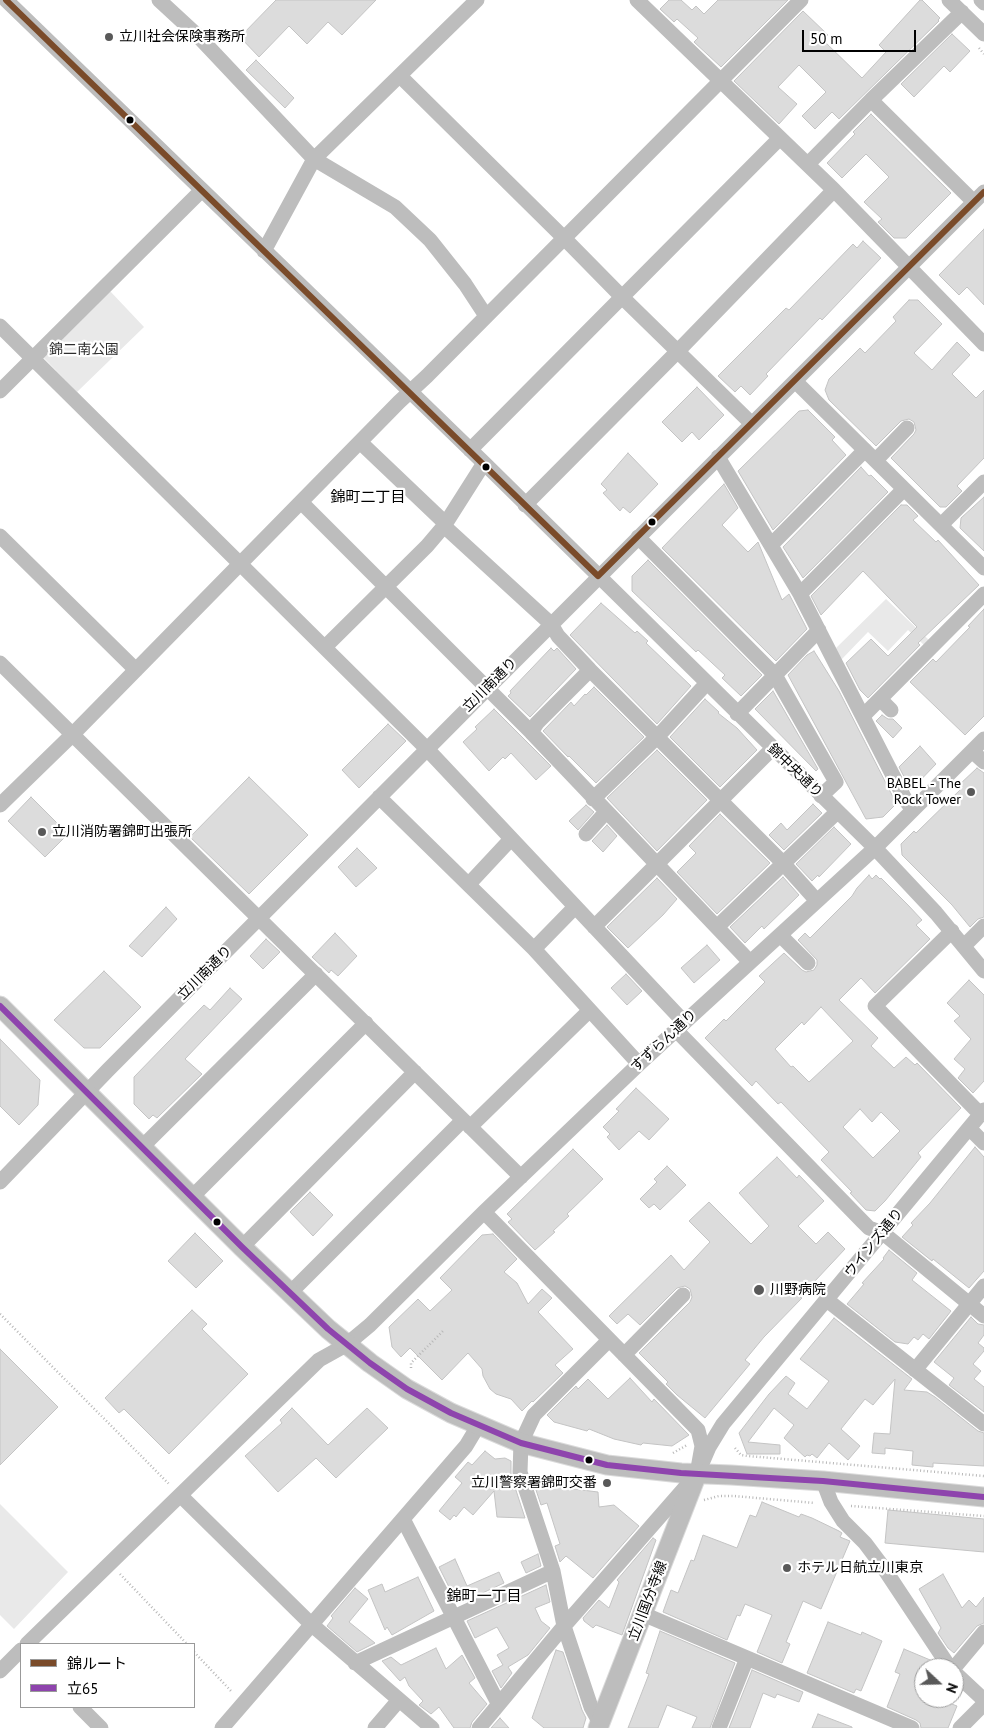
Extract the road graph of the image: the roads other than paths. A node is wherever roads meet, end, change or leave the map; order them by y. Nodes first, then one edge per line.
1 (6, 0) edge
2 (159, 0) edge
3 (477, 0) edge
4 (637, 0) edge
5 (801, 0) edge
6 (949, 0) edge
7 (981, 0) edge
8 (984, 3) edge
9 (962, 12) junction
10 (984, 34) edge
11 (400, 76) junction
12 (720, 80) junction
13 (871, 100) junction
14 (780, 138) junction
15 (314, 159) junction
16 (808, 164) junction
17 (834, 190) junction
18 (201, 191) junction
19 (981, 197) edge
20 (564, 238) junction
21 (264, 251) junction
22 (908, 267) junction
23 (622, 297) junction
24 (486, 316) junction
25 (0, 326) edge
26 (984, 344) edge
27 (677, 352) junction
28 (32, 358) junction
29 (795, 380) junction
30 (0, 391) edge
31 (410, 392) junction
32 (752, 424) junction
33 (907, 428) dead end
34 (360, 442) junction
35 (470, 450) junction
36 (870, 455) junction
37 (718, 457) junction
38 (484, 463) junction
39 (984, 482) edge
40 (904, 488) junction
41 (301, 502) junction
42 (526, 505) junction
43 (941, 525) junction
44 (444, 526) junction
45 (0, 536) edge
46 (638, 537) junction
47 (771, 544) junction
48 (240, 562) junction
49 (984, 568) edge
50 (598, 576) junction
51 (386, 585) junction
52 (800, 594) junction
53 (984, 594) edge
54 (551, 624) junction
55 (819, 630) junction
56 (325, 647) junction
57 (0, 663) edge
58 (136, 670) junction
59 (590, 670) junction
60 (774, 675) junction
61 (706, 684) junction
62 (488, 688) junction
63 (880, 699) junction
64 (891, 710) dead end
65 (736, 714) junction
66 (863, 716) junction
67 (531, 732) junction
68 (72, 735) junction
69 (656, 736) junction
70 (984, 739) edge
71 (427, 749) junction
72 (772, 749) junction
73 (972, 751) junction
74 (984, 762) edge
75 (821, 796) junction
76 (379, 797) junction
77 (593, 799) junction
78 (720, 800) junction
79 (0, 805) edge
80 (913, 810) junction
81 (606, 812) junction
82 (837, 812) junction
83 (586, 834) dead end
84 (511, 839) junction
85 (874, 848) junction
86 (783, 863) junction
87 (656, 864) junction
88 (468, 884) junction
89 (817, 901) junction
90 (574, 907) junction
91 (260, 918) junction
92 (984, 926) edge
93 (594, 927) junction
94 (716, 927) junction
95 (952, 931) junction
96 (780, 935) junction
97 (964, 946) junction
98 (534, 949) junction
99 (750, 962) junction
100 (808, 963) dead end
101 (984, 971) edge
102 (316, 974) junction
103 (0, 1006) edge
104 (589, 1011) junction
105 (366, 1023) junction
106 (680, 1026) junction
107 (639, 1064) junction
108 (415, 1072) junction
109 (86, 1092) junction
110 (982, 1112) edge
111 (467, 1123) junction
112 (969, 1128) junction
113 (984, 1143) edge
114 (142, 1148) junction
115 (521, 1177) junction
116 (0, 1182) edge
117 (192, 1197) junction
118 (484, 1212) junction
119 (882, 1233) junction
120 (242, 1247) junction
121 (984, 1286) edge
122 (290, 1294) junction
123 (683, 1295) dead end
124 (828, 1300) junction
125 (969, 1304) junction
126 (984, 1316) edge
127 (609, 1340) junction
128 (346, 1345) junction
129 (624, 1356) junction
130 (915, 1370) junction
131 (984, 1424) edge
132 (478, 1426) junction
133 (521, 1444) junction
134 (697, 1474) junction
135 (823, 1482) junction
136 (181, 1496) junction
137 (984, 1497) edge
138 (403, 1519) junction
139 (553, 1570) junction
140 (642, 1614) junction
141 (452, 1616) junction
142 (311, 1624) junction
143 (564, 1626) junction
144 (984, 1632) edge
145 (28, 1643) edge
146 (20, 1651) edge
147 (747, 1658) junction
148 (943, 1658) edge
149 (962, 1658) edge
150 (356, 1663) junction
151 (0, 1671) edge
152 (964, 1681) edge
153 (400, 1700) junction
154 (984, 1700) edge
155 (498, 1703) junction
156 (984, 1704) edge
157 (81, 1708) edge
158 (599, 1725) edge
159 (102, 1728) edge
160 (222, 1728) edge
161 (375, 1728) edge
162 (432, 1728) edge
163 (479, 1728) edge
164 (719, 1728) edge
165 (912, 1728) edge
166 (960, 1728) edge

1 - 18 street
2 - 15 street
3 - 11 street
4 - 12 street
5 - 12 street
6 - 9 street
7 - 8 street
9 - 10 street
9 - 13 street
11 - 15 street
11 - 20 street
12 - 14 street
12 - 20 street
13 - 16 street
13 - 19 street
14 - 16 street
14 - 23 street
15 - 21 street
15 - 24 street
16 - 17 street
17 - 22 street
17 - 27 street
18 - 21 street
18 - 28 street
19 - 22 street, 立川南通り
20 - 23 street
20 - 24 street
21 - 31 street
22 - 26 street
22 - 29 street, 立川南通り
23 - 27 street
23 - 35 street
24 - 31 street
25 - 28 street
27 - 32 street
27 - 42 street
28 - 30 street
28 - 48 street
29 - 32 street, 立川南通り
29 - 36 street
31 - 34 street
31 - 35 street, 錦中央通り
32 - 37 street, 立川南通り
33 - 36 street
34 - 41 street
34 - 44 street
35 - 38 street, 錦中央通り
36 - 40 street
36 - 47 street
37 - 46 street, 立川南通り
37 - 47 street
38 - 42 street, 錦中央通り
38 - 44 street
39 - 43 street
40 - 43 street
40 - 52 street
41 - 48 street
41 - 51 street
42 - 50 street, 錦中央通り
43 - 49 street
44 - 51 street
44 - 54 street
45 - 58 street
46 - 50 street, 立川南通り
46 - 60 street
47 - 52 street
48 - 56 street
48 - 58 street
50 - 54 street, 立川南通り
50 - 61 street, 錦中央通り
51 - 56 street
51 - 62 street
52 - 55 street
53 - 63 street
54 - 59 street
54 - 62 street, 立川南通り
55 - 60 street
55 - 66 street
56 - 71 street
57 - 68 street
58 - 68 street
59 - 67 street
59 - 69 street
60 - 65 street
60 - 75 street
61 - 65 street, 錦中央通り
61 - 69 street
62 - 67 street
62 - 71 street, 立川南通り
63 - 64 street
63 - 66 street
65 - 72 street, 錦中央通り
66 - 80 street
67 - 77 street
68 - 79 street
68 - 91 street
69 - 77 street
69 - 78 street
70 - 73 street, すずらん通り
71 - 76 street, 立川南通り
71 - 84 street
72 - 75 street, 錦中央通り
72 - 78 street
73 - 74 street
73 - 80 street, すずらん通り
75 - 82 street, 錦中央通り
76 - 88 street
76 - 91 street, 立川南通り
77 - 81 street
78 - 86 street
78 - 87 street
80 - 85 street, すずらん通り
81 - 83 street
81 - 87 street
82 - 85 street, 錦中央通り
82 - 86 street
84 - 88 street
84 - 90 street
85 - 89 street, すずらん通り
85 - 95 street, 錦中央通り
86 - 89 street
86 - 94 street
87 - 93 street
87 - 94 street
88 - 98 street
89 - 96 street, すずらん通り
90 - 93 street
90 - 98 street
91 - 102 street
91 - 109 street, 立川南通り
92 - 97 street
93 - 106 street
94 - 99 street
95 - 97 street, 錦中央通り
95 - 110 street
96 - 99 street, すずらん通り
96 - 100 street
97 - 101 street, 錦中央通り
98 - 104 street
99 - 106 street, すずらん通り
102 - 105 street
102 - 114 street
103 - 109 main road
104 - 107 street
104 - 111 street
105 - 108 street
105 - 117 street
106 - 107 street, すずらん通り
106 - 119 street
107 - 115 street, すずらん通り
108 - 111 street
108 - 120 street
109 - 114 main road
109 - 116 street, 立川南通り
110 - 112 street, ウインズ通り
111 - 115 street
111 - 122 street
112 - 113 street
112 - 119 street, ウインズ通り
114 - 117 main road
115 - 118 street, すずらん通り
117 - 120 main road
118 - 127 street
118 - 128 street, すずらん通り
119 - 124 street, ウインズ通り
119 - 125 street
120 - 122 main road
121 - 125 street
122 - 128 main road
123 - 129 street
124 - 130 street
124 - 134 street, ウインズ通り
125 - 126 street
125 - 130 street
127 - 129 street
127 - 133 street
128 - 132 main road
128 - 136 street, すずらん通り
129 - 134 street
130 - 131 street
132 - 133 main road
132 - 138 street
133 - 134 main road
133 - 139 street
134 - 135 main road
134 - 140 main road, 立川国分寺線
134 - 143 street
135 - 137 main road
135 - 148 street
136 - 142 street
136 - 145 street, すずらん通り
138 - 141 street
138 - 142 street
139 - 141 street
139 - 143 street
140 - 147 street
140 - 158 main road, 立川国分寺線
141 - 150 street
141 - 155 street
142 - 150 street
142 - 160 street
143 - 155 street
143 - 158 street
144 - 149 street
146 - 151 street
147 - 164 street
147 - 165 street
150 - 153 street
152 - 154 street
153 - 161 street
153 - 162 street
155 - 163 street
156 - 166 street
157 - 159 street

